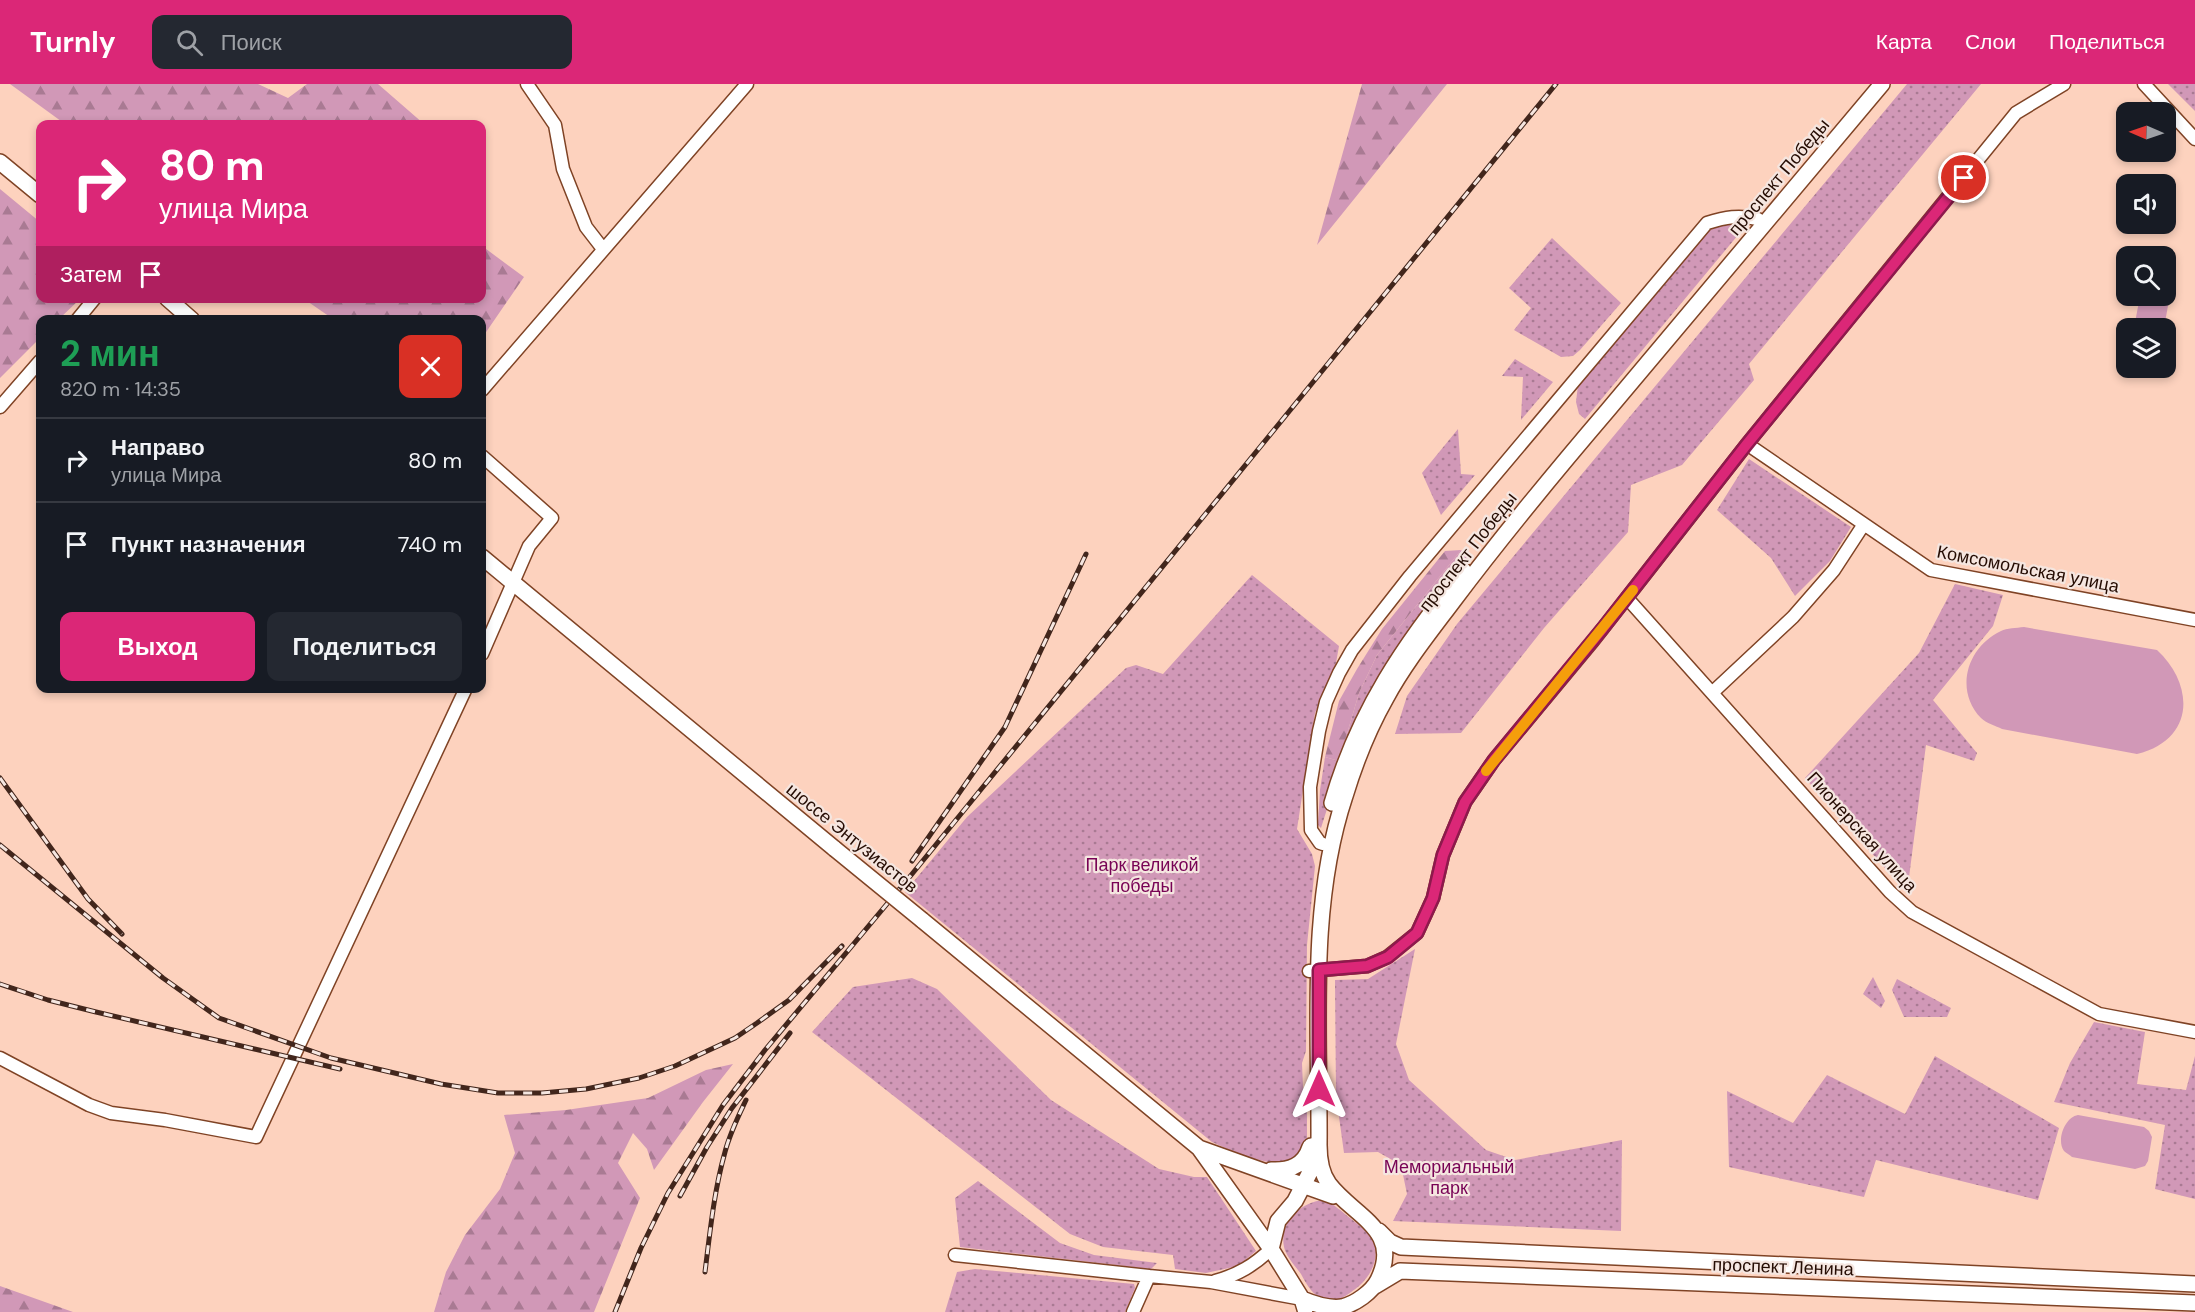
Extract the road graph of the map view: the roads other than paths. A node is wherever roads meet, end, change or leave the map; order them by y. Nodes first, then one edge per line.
1 (527, 84) edge
2 (747, 84) edge
3 (1871, 84) edge
4 (1882, 84) edge
5 (2064, 84) edge
6 (2144, 84) edge
7 (2195, 139) edge
8 (0, 162) edge
9 (36, 192) edge
10 (1758, 219) junction
11 (603, 249) junction
12 (91, 303) edge
13 (173, 303) edge
14 (80, 315) edge
15 (186, 315) edge
16 (36, 366) edge
17 (486, 385) edge
18 (0, 407) edge
19 (1747, 444) junction
20 (486, 460) edge
21 (1864, 524) junction
22 (486, 560) edge
23 (513, 584) junction
24 (1627, 598) junction
25 (2195, 620) edge
26 (486, 645) edge
27 (1713, 692) junction
28 (464, 693) edge
29 (1323, 844) junction
30 (1314, 970) junction
31 (2195, 1032) edge
32 (0, 1058) edge
33 (1315, 1144) junction
34 (1199, 1148) junction
35 (1262, 1170) junction
36 (1304, 1186) junction
37 (1333, 1196) junction
38 (1295, 1202) junction
39 (1353, 1206) junction
40 (1377, 1229) junction
41 (1271, 1249) junction
42 (955, 1255) dead end
43 (1149, 1276) junction
44 (1211, 1282) junction
45 (2195, 1284) edge
46 (1375, 1286) junction
47 (2195, 1303) edge
48 (1304, 1306) edge
49 (1351, 1307) edge
50 (1132, 1312) edge

1 - 11 street
2 - 11 street
3 - 10 main road, проспект Победы
4 - 30 main road, проспект Победы
5 - 19 street
6 - 7 street
8 - 9 main road
10 - 29 main road, проспект Победы
10 - 29 street
11 - 17 street
12 - 14 street
13 - 15 main road
16 - 18 street
19 - 21 street, Комсомольская улица
19 - 24 street
20 - 23 street
21 - 25 street, Комсомольская улица
21 - 27 street
22 - 23 main road, шоссе Энтузиастов
23 - 26 street
23 - 34 main road, шоссе Энтузиастов, bridge
24 - 27 street, Пионерская улица
24 - 30 street
27 - 31 street, Пионерская улица
28 - 32 street
29 - 30 main road, проспект Победы
30 - 33 main road, проспект Победы
33 - 35 main road
33 - 36 main road
33 - 39 main road
34 - 35 main road
34 - 41 main road
35 - 36 main road
36 - 37 main road
36 - 38 main road
37 - 38 main road
37 - 39 main road
38 - 41 main road
39 - 40 main road
40 - 45 main road, проспект Ленина
40 - 46 main road
41 - 44 street
41 - 48 main road
42 - 43 street
43 - 44 street
43 - 50 street
44 - 48 street
46 - 47 main road, проспект Ленина
46 - 49 main road
48 - 49 main road

